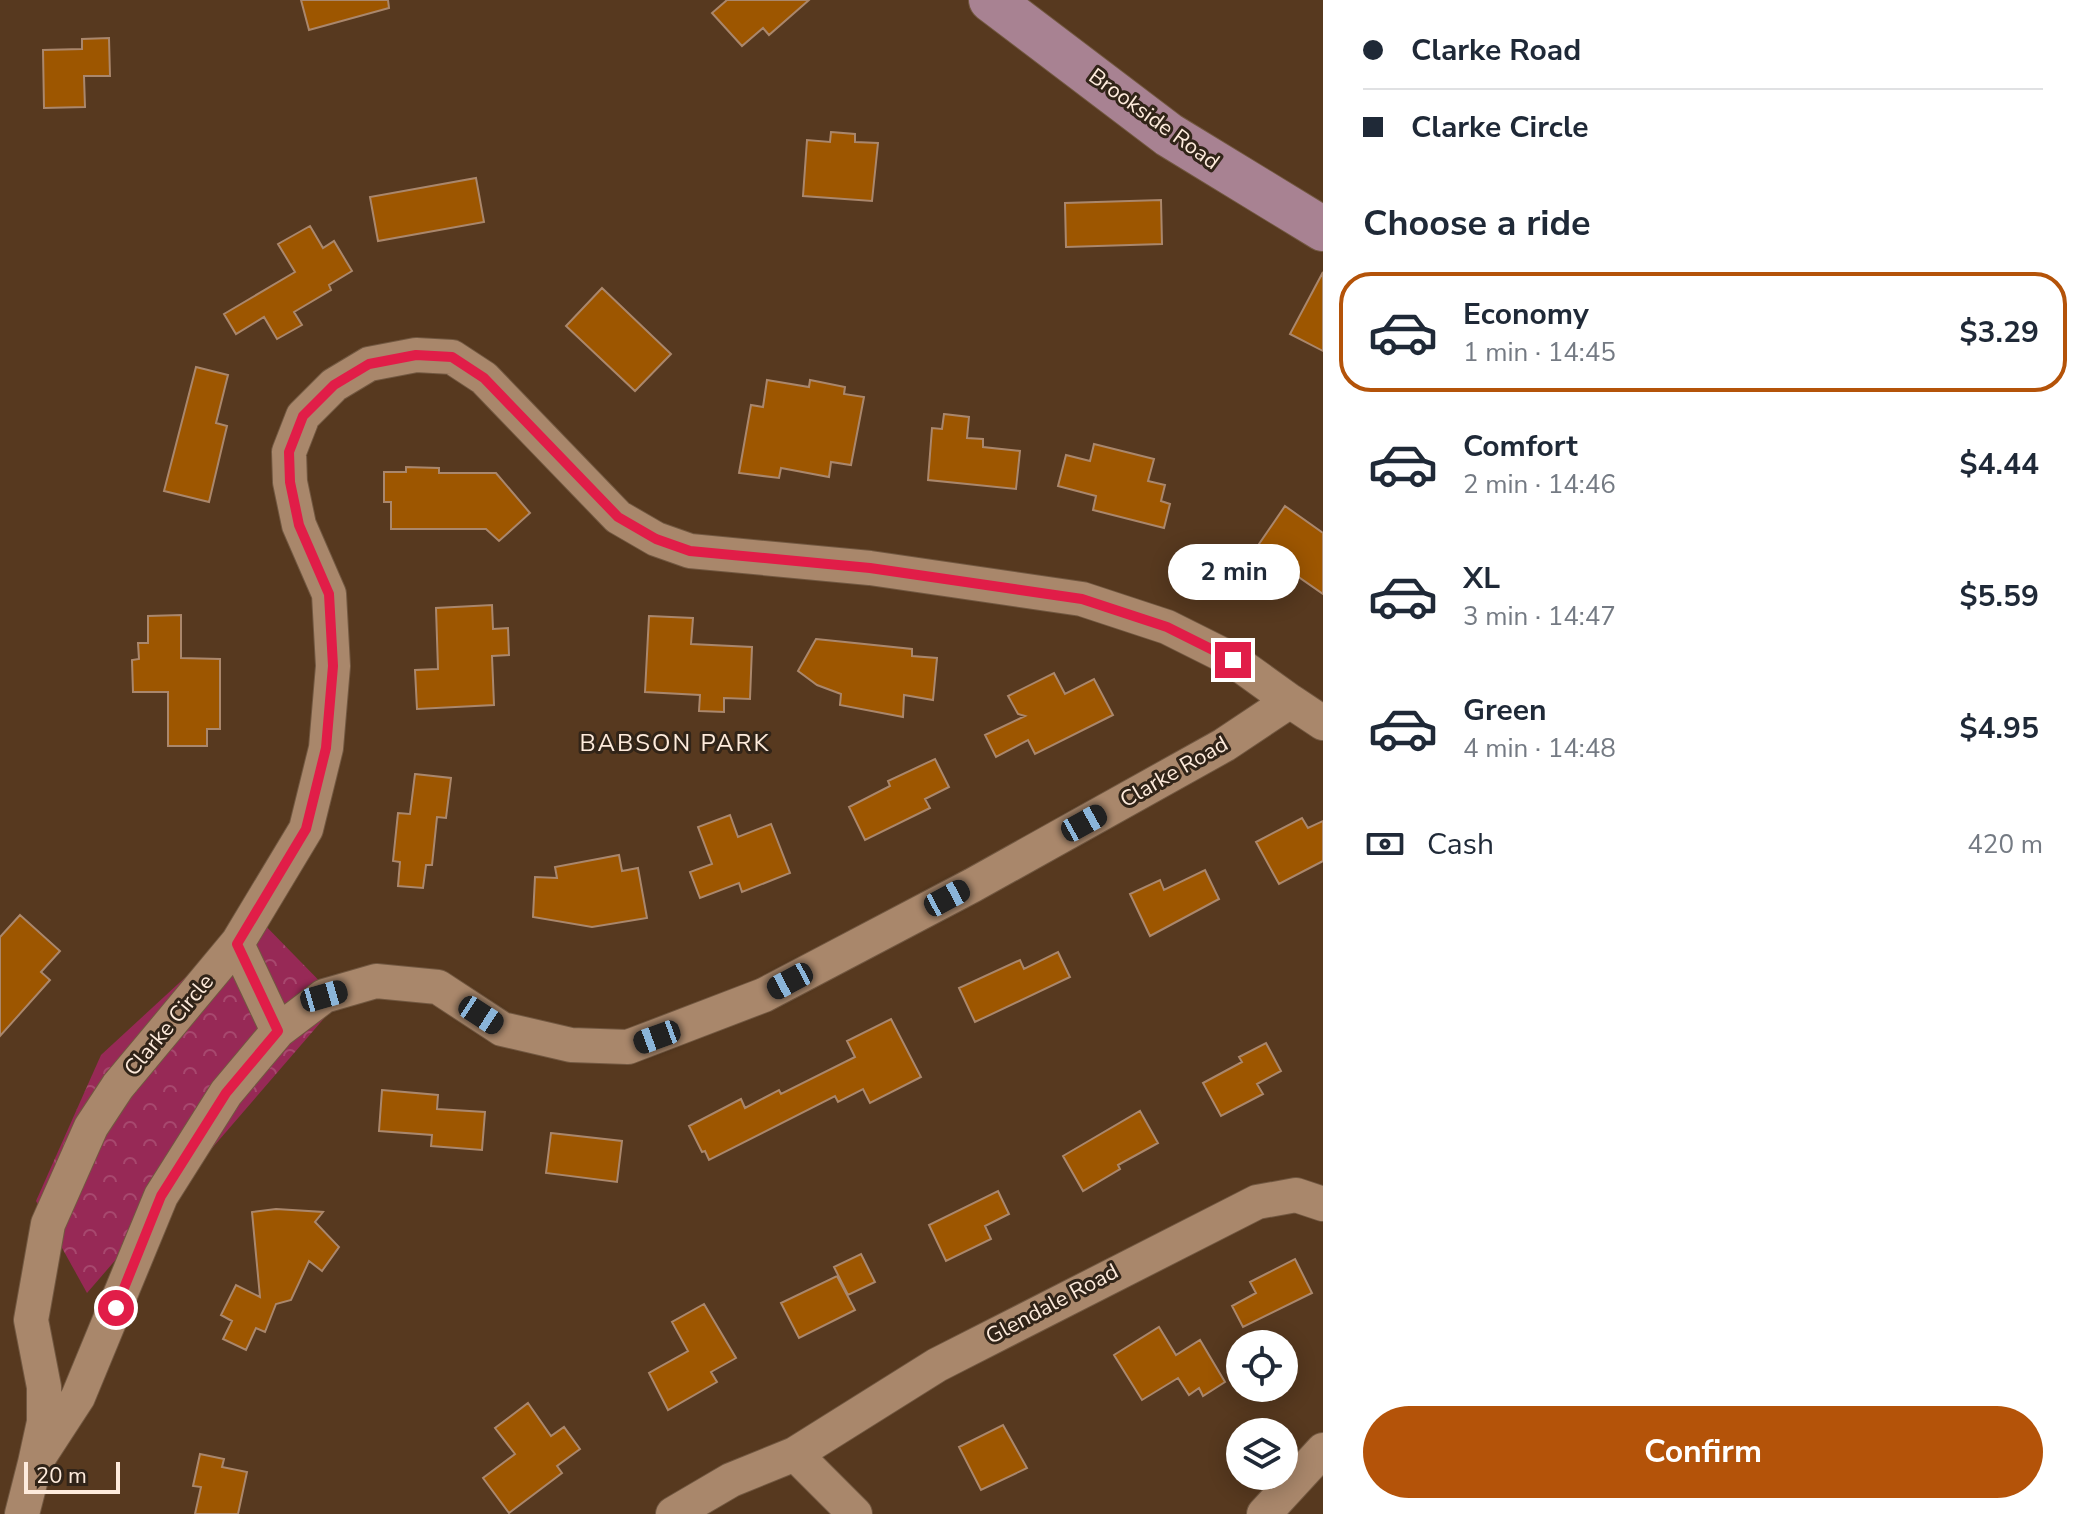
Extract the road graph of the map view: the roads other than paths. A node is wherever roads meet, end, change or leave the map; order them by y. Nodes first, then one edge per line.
1 (991, 0) edge
2 (1323, 229) edge
3 (1290, 701) junction
4 (1323, 723) edge
5 (237, 944) junction
6 (278, 1031) junction
7 (1323, 1204) edge
8 (1323, 1450) edge
9 (795, 1454) junction
10 (35, 1463) junction
11 (22, 1514) edge
12 (673, 1514) edge
13 (855, 1514) edge
14 (1264, 1514) edge

1 - 2 street, Brookside Road
3 - 4 street
3 - 5 street, Clarke Circle
3 - 6 street, Clarke Road
5 - 6 street
5 - 10 street, Clarke Circle
6 - 10 street, Clarke Road
7 - 9 street, Glendale Road
8 - 14 street
9 - 12 street, Glendale Road
9 - 13 street
10 - 11 street, Clarke Road

